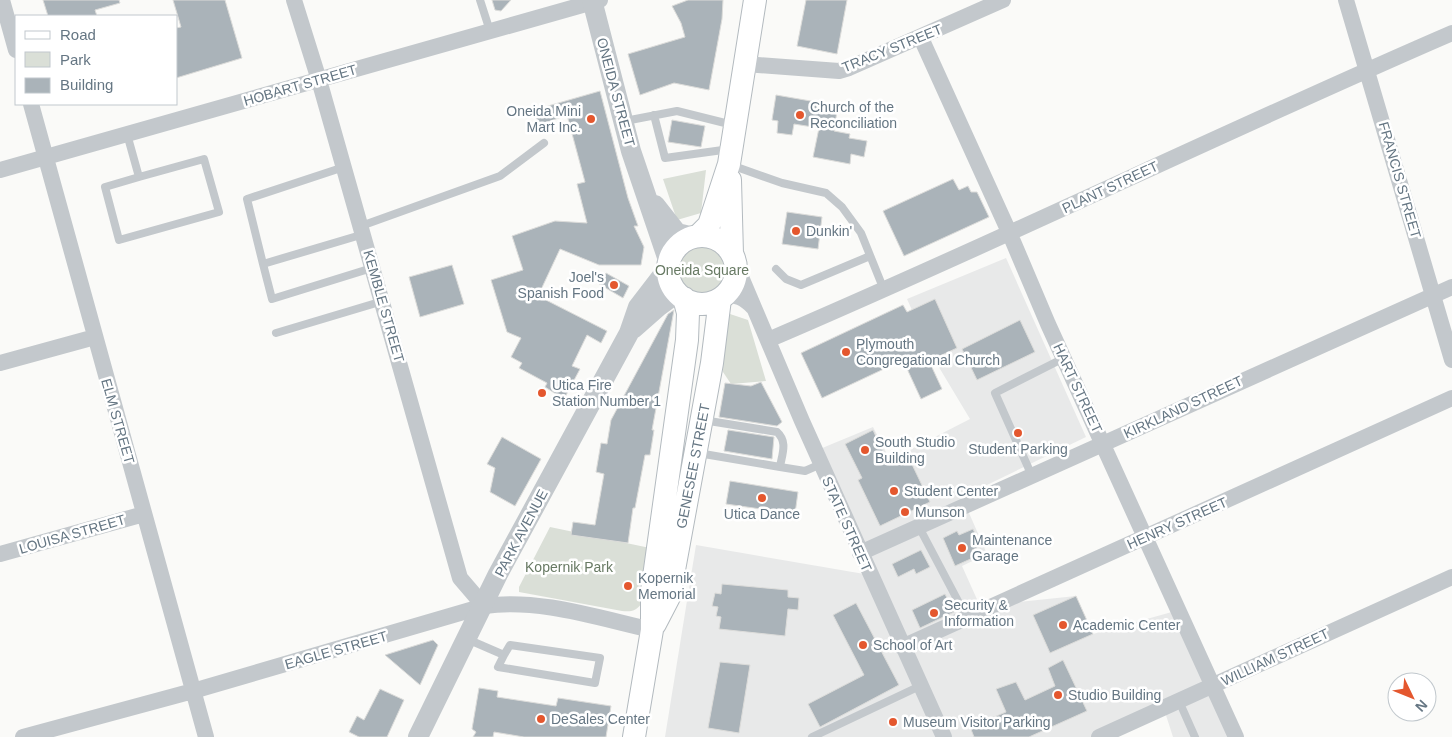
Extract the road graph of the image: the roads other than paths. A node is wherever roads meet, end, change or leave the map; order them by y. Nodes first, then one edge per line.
1 (2, 0) edge
2 (294, 0) edge
3 (480, 0) edge
4 (755, 0) edge
5 (1003, 0) edge
6 (1346, 0) edge
7 (595, 1) edge
8 (490, 31) junction
9 (1452, 33) edge
10 (921, 38) junction
11 (15, 46) edge
12 (745, 64) junction
13 (1368, 70) junction
14 (319, 80) junction
15 (31, 105) edge
16 (654, 115) junction
17 (624, 122) junction
18 (735, 126) junction
19 (127, 134) junction
20 (544, 143) dead end
21 (730, 156) junction
22 (46, 157) junction
23 (344, 167) junction
24 (0, 170) edge
25 (139, 177) junction
26 (641, 183) junction
27 (362, 230) junction
28 (1009, 232) junction
29 (696, 236) junction
30 (870, 256) junction
31 (734, 259) junction
32 (263, 264) junction
33 (668, 265) junction
34 (373, 268) junction
35 (776, 269) dead end
36 (1452, 287) edge
37 (884, 290) junction
38 (680, 296) junction
39 (1434, 296) junction
40 (722, 297) junction
41 (382, 301) junction
42 (756, 309) junction
43 (629, 332) junction
44 (276, 333) dead end
45 (95, 337) junction
46 (768, 340) junction
47 (1064, 358) junction
48 (1452, 360) edge
49 (0, 363) edge
50 (1452, 398) edge
51 (702, 420) junction
52 (1104, 444) junction
53 (696, 452) junction
54 (821, 464) junction
55 (780, 467) junction
56 (1033, 476) junction
57 (144, 514) junction
58 (919, 527) junction
59 (1146, 537) junction
60 (860, 553) junction
61 (0, 554) edge
62 (1452, 577) edge
63 (484, 606) junction
64 (967, 618) junction
65 (652, 630) junction
66 (467, 639) junction
67 (902, 647) junction
68 (504, 655) junction
69 (920, 686) junction
70 (1214, 686) junction
71 (193, 691) junction
72 (1179, 701) junction
73 (22, 737) edge
74 (206, 737) edge
75 (418, 737) edge
76 (634, 737) edge
77 (812, 737) edge
78 (944, 737) edge
79 (1099, 737) edge
80 (1195, 737) edge
81 (1236, 737) edge

1 - 11 street
2 - 14 street, KEMBLE STREET
3 - 8 lane
4 - 12 main road
5 - 10 street, TRACY STREET
6 - 13 street, FRANCIS STREET
7 - 8 street, HOBART STREET
7 - 17 street, ONEIDA STREET
8 - 14 street, HOBART STREET
9 - 13 street, PLANT STREET
10 - 12 street, TRACY STREET
10 - 28 street, HART STREET
12 - 18 main road
13 - 28 street, PLANT STREET
13 - 39 street, FRANCIS STREET
14 - 19 street, HOBART STREET
14 - 23 street, KEMBLE STREET
15 - 22 street, ELM STREET
16 - 17 lane
16 - 18 lane
16 - 21 lane
17 - 26 street, ONEIDA STREET
18 - 21 main road
19 - 22 street, HOBART STREET
19 - 25 lane
20 - 27 lane
21 - 29 main road
21 - 30 lane
21 - 31 main road
22 - 24 street, HOBART STREET
22 - 45 street, ELM STREET
23 - 27 street, KEMBLE STREET
23 - 32 lane
25 - 25 lane
26 - 29 street, ONEIDA STREET
26 - 33 street, ONEIDA STREET
27 - 32 lane
27 - 34 street, KEMBLE STREET
28 - 37 street, PLANT STREET
28 - 47 street, HART STREET
29 - 31 main road
29 - 33 main road
30 - 35 lane
30 - 37 lane
31 - 40 main road
31 - 42 street, STATE STREET
32 - 34 lane
33 - 38 main road
33 - 43 street, PARK AVENUE
34 - 41 street, KEMBLE STREET
36 - 39 street, KIRKLAND STREET
37 - 46 street, PLANT STREET
38 - 40 main road
38 - 43 street, PARK AVENUE
38 - 65 main road, GENESEE STREET
39 - 48 street, FRANCIS STREET
39 - 52 street, KIRKLAND STREET
40 - 42 street
40 - 51 main road, GENESEE STREET
41 - 44 lane
41 - 63 street, KEMBLE STREET
42 - 46 street, STATE STREET
43 - 63 street, PARK AVENUE
45 - 49 street
45 - 57 street, ELM STREET
46 - 54 street, STATE STREET
47 - 52 street, HART STREET
47 - 56 lane
50 - 59 street, HENRY STREET
51 - 53 main road, GENESEE STREET
51 - 55 lane
52 - 56 street, KIRKLAND STREET
52 - 59 street, HART STREET
53 - 55 lane
53 - 65 main road, GENESEE STREET
54 - 55 lane
54 - 60 street, STATE STREET
56 - 58 street, KIRKLAND STREET
57 - 61 street, LOUISA STREET
57 - 71 street, ELM STREET
58 - 60 street, KIRKLAND STREET
58 - 64 lane
59 - 64 street, HENRY STREET
59 - 70 street, HART STREET
60 - 67 street, STATE STREET
62 - 70 street, WILLIAM STREET
63 - 65 street, EAGLE STREET
63 - 66 street, PARK AVENUE
63 - 71 street, EAGLE STREET
64 - 67 street, HENRY STREET
65 - 76 main road, GENESEE STREET
66 - 68 lane
66 - 75 street, PARK AVENUE
67 - 69 street, STATE STREET
68 - 68 lane
69 - 77 lane
69 - 78 street, STATE STREET
70 - 72 street, WILLIAM STREET
70 - 81 street, HART STREET
71 - 73 street, EAGLE STREET
71 - 74 street, ELM STREET
72 - 79 street, WILLIAM STREET
72 - 80 lane

